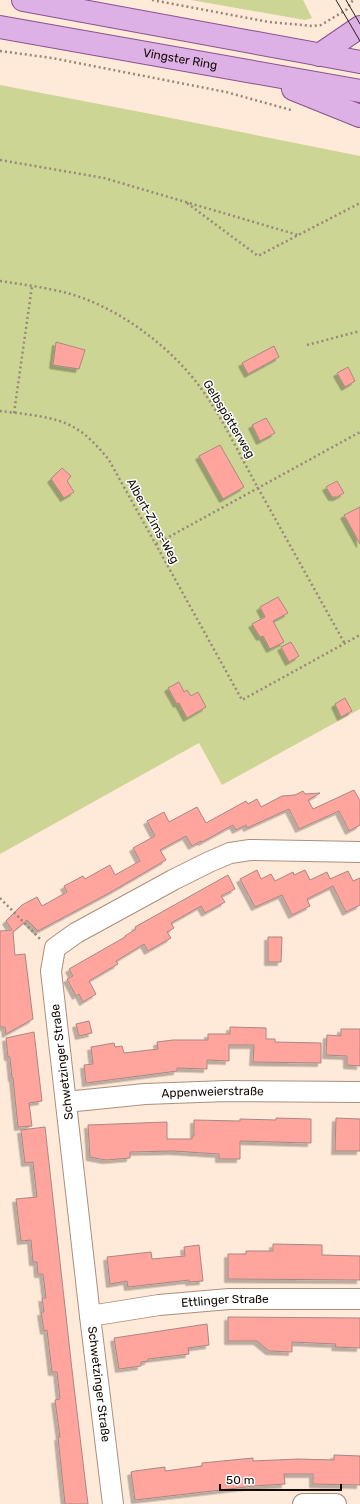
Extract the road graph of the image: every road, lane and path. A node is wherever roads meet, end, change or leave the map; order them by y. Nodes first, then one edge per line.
1 (29, 0) edge
2 (152, 0) edge
3 (353, 0) edge
4 (0, 27) edge
5 (360, 27) edge
6 (0, 51) edge
7 (319, 55) junction
8 (360, 62) edge
9 (252, 73) junction
10 (360, 91) edge
11 (298, 112) dead end
12 (360, 116) edge
13 (0, 160) edge
14 (186, 202) junction
15 (360, 203) edge
16 (298, 235) junction
17 (0, 281) edge
18 (32, 286) junction
19 (360, 331) edge
20 (307, 346) dead end
21 (0, 411) edge
22 (14, 413) junction
23 (360, 432) edge
24 (258, 488) junction
25 (156, 544) junction
26 (360, 635) edge
27 (345, 644) junction
28 (360, 852) edge
29 (0, 898) edge
30 (55, 948) junction
31 (360, 1092) edge
32 (66, 1102) junction
33 (360, 1299) edge
34 (90, 1316) junction
35 (113, 1504) edge
36 (303, 1504) edge
37 (336, 1504) edge

1 - 7 main road
2 - 3 path
4 - 9 main road, Vingster Ring
5 - 7 main road
6 - 11 path
7 - 8 main road
9 - 10 main road, Vingster Ring
9 - 12 main road
13 - 14 path
14 - 16 path
14 - 16 path
15 - 16 path
17 - 18 path, Gelbspötterweg
18 - 22 path
18 - 24 path, Gelbspötterweg
19 - 20 path
21 - 22 path, Albert-Zims-Weg
22 - 25 path, Albert-Zims-Weg
23 - 24 path
24 - 25 path
24 - 27 path, Gelbspötterweg
25 - 27 path, Albert-Zims-Weg
26 - 27 path
28 - 30 street
29 - 30 path
30 - 32 street, Schwetzinger Straße
31 - 32 street, Appenweierstraße
32 - 34 street, Schwetzinger Straße
33 - 34 street, Ettlinger Straße
34 - 35 street, Schwetzinger Straße
36 - 37 street

